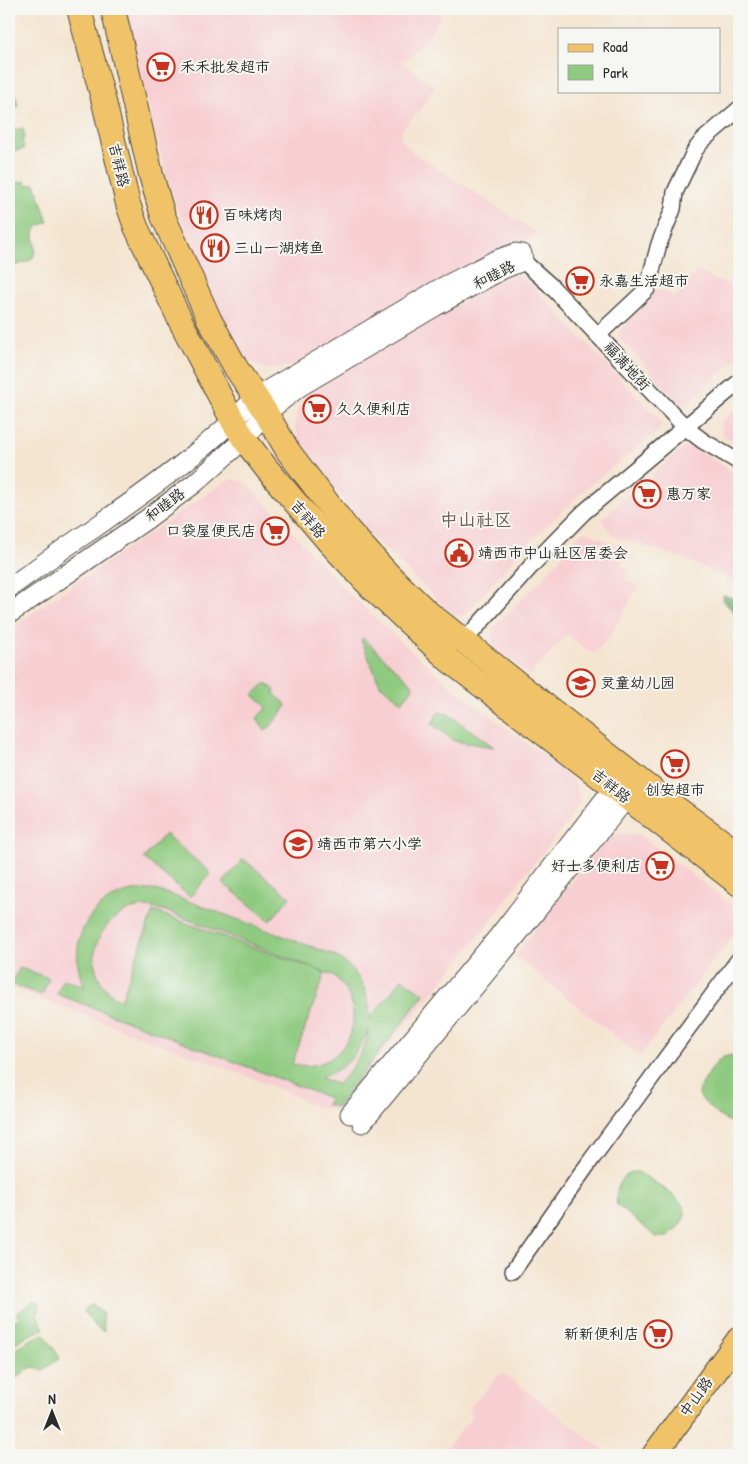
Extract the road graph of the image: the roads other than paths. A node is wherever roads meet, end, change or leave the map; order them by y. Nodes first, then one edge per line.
1 (79, 9) edge
2 (113, 9) edge
3 (739, 109) edge
4 (523, 260) joint
5 (598, 335) junction
6 (739, 382) edge
7 (261, 405) junction
8 (686, 428) junction
9 (238, 430) junction
10 (739, 462) edge
11 (9, 588) edge
12 (9, 614) edge
13 (454, 643) junction
14 (496, 666) junction
15 (483, 687) junction
16 (627, 784) junction
17 (739, 854) edge
18 (739, 884) edge
19 (739, 959) edge
20 (356, 1119) dead end
21 (514, 1271) dead end
22 (739, 1338) edge
23 (739, 1366) edge
24 (654, 1455) edge
25 (673, 1455) edge

1 - 9 main road, 吉祥路
2 - 7 main road, 吉祥路
3 - 5 street
4 - 5 street, 福满地街
4 - 7 street, 和睦路
5 - 8 street, 福满地街
6 - 8 street
7 - 9 street, 和睦路
7 - 13 main road, 吉祥路
8 - 10 street, 福满地街
8 - 13 street
9 - 11 street, 和睦路
9 - 12 street, 和睦路
9 - 13 main road, 吉祥路
13 - 14 main road, 吉祥路
13 - 15 main road, 吉祥路
14 - 15 main road
14 - 16 main road, 吉祥路
15 - 16 main road, 吉祥路
16 - 17 main road, 吉祥路
16 - 18 main road, 吉祥路
16 - 20 street
19 - 21 street
22 - 24 main road, 中山路
23 - 25 main road, 中山路

